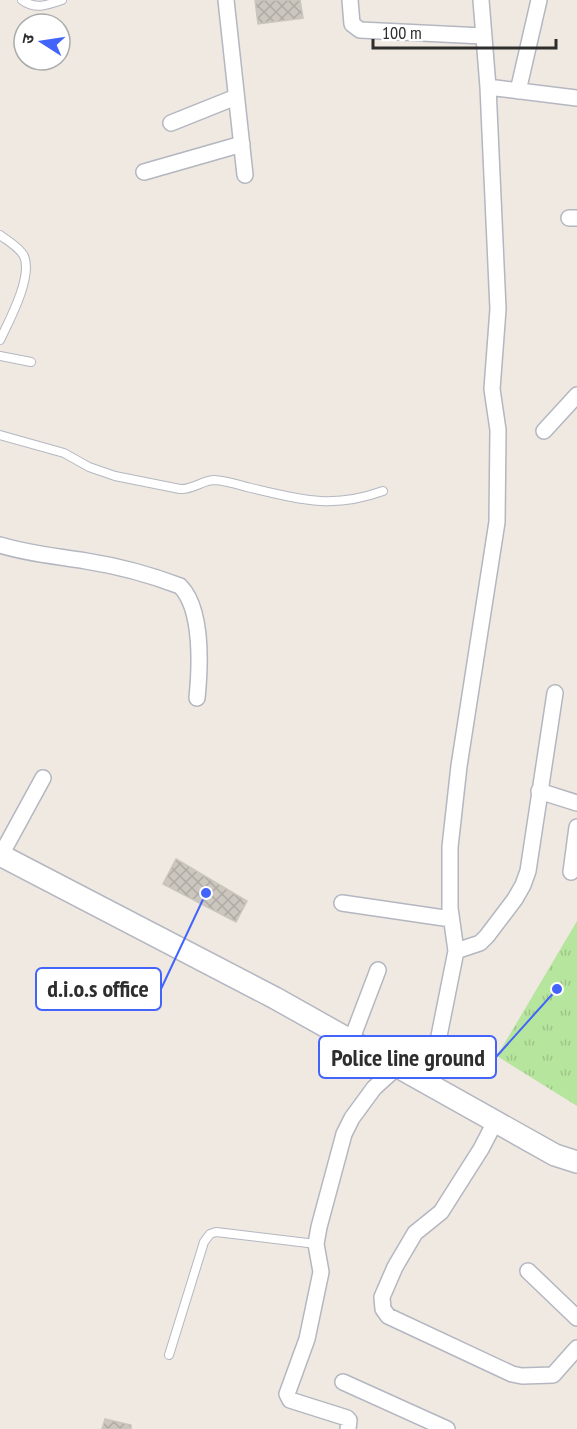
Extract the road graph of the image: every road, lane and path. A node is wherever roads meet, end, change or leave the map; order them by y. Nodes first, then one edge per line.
1 (22, 0) edge
2 (62, 0) edge
3 (226, 0) edge
4 (350, 0) edge
5 (481, 0) edge
6 (539, 0) edge
7 (483, 36) junction
8 (488, 87) junction
9 (518, 91) junction
10 (236, 98) junction
11 (577, 98) edge
12 (171, 123) dead end
13 (242, 144) junction
14 (144, 172) dead end
15 (245, 175) dead end
16 (0, 235) edge
17 (0, 340) edge
18 (0, 356) edge
19 (31, 362) dead end
20 (577, 394) edge
21 (544, 431) dead end
22 (0, 435) edge
23 (383, 491) dead end
24 (0, 545) edge
25 (555, 693) dead end
26 (197, 698) dead end
27 (43, 778) dead end
28 (539, 791) junction
29 (577, 803) edge
30 (577, 827) edge
31 (0, 855) edge
32 (571, 872) dead end
33 (342, 903) dead end
34 (451, 919) junction
35 (456, 951) junction
36 (378, 970) dead end
37 (351, 1041) junction
38 (397, 1067) junction
39 (429, 1086) junction
40 (495, 1122) junction
41 (555, 1155) junction
42 (577, 1162) edge
43 (577, 1176) edge
44 (316, 1244) junction
45 (528, 1271) dead end
46 (577, 1318) edge
47 (577, 1348) edge
48 (169, 1355) dead end
49 (342, 1382) dead end
50 (438, 1427) edge
51 (348, 1429) edge

1 - 2 lane
3 - 10 street
4 - 7 street
5 - 7 street
6 - 9 street
7 - 8 street
8 - 9 street
8 - 34 street
9 - 11 street
10 - 12 street
10 - 13 street
13 - 14 street
13 - 15 street
16 - 17 lane
18 - 19 lane
20 - 21 street
22 - 23 lane
24 - 26 street
25 - 28 street
27 - 31 street
28 - 29 street
28 - 35 street
30 - 32 street
31 - 37 main road
33 - 34 street
34 - 35 street
35 - 39 street
36 - 37 street
37 - 38 main road
38 - 39 main road
38 - 44 street
39 - 40 main road
40 - 41 main road
40 - 47 street
41 - 42 main road
41 - 43 main road
44 - 48 lane
44 - 51 street
45 - 46 street
49 - 50 street

